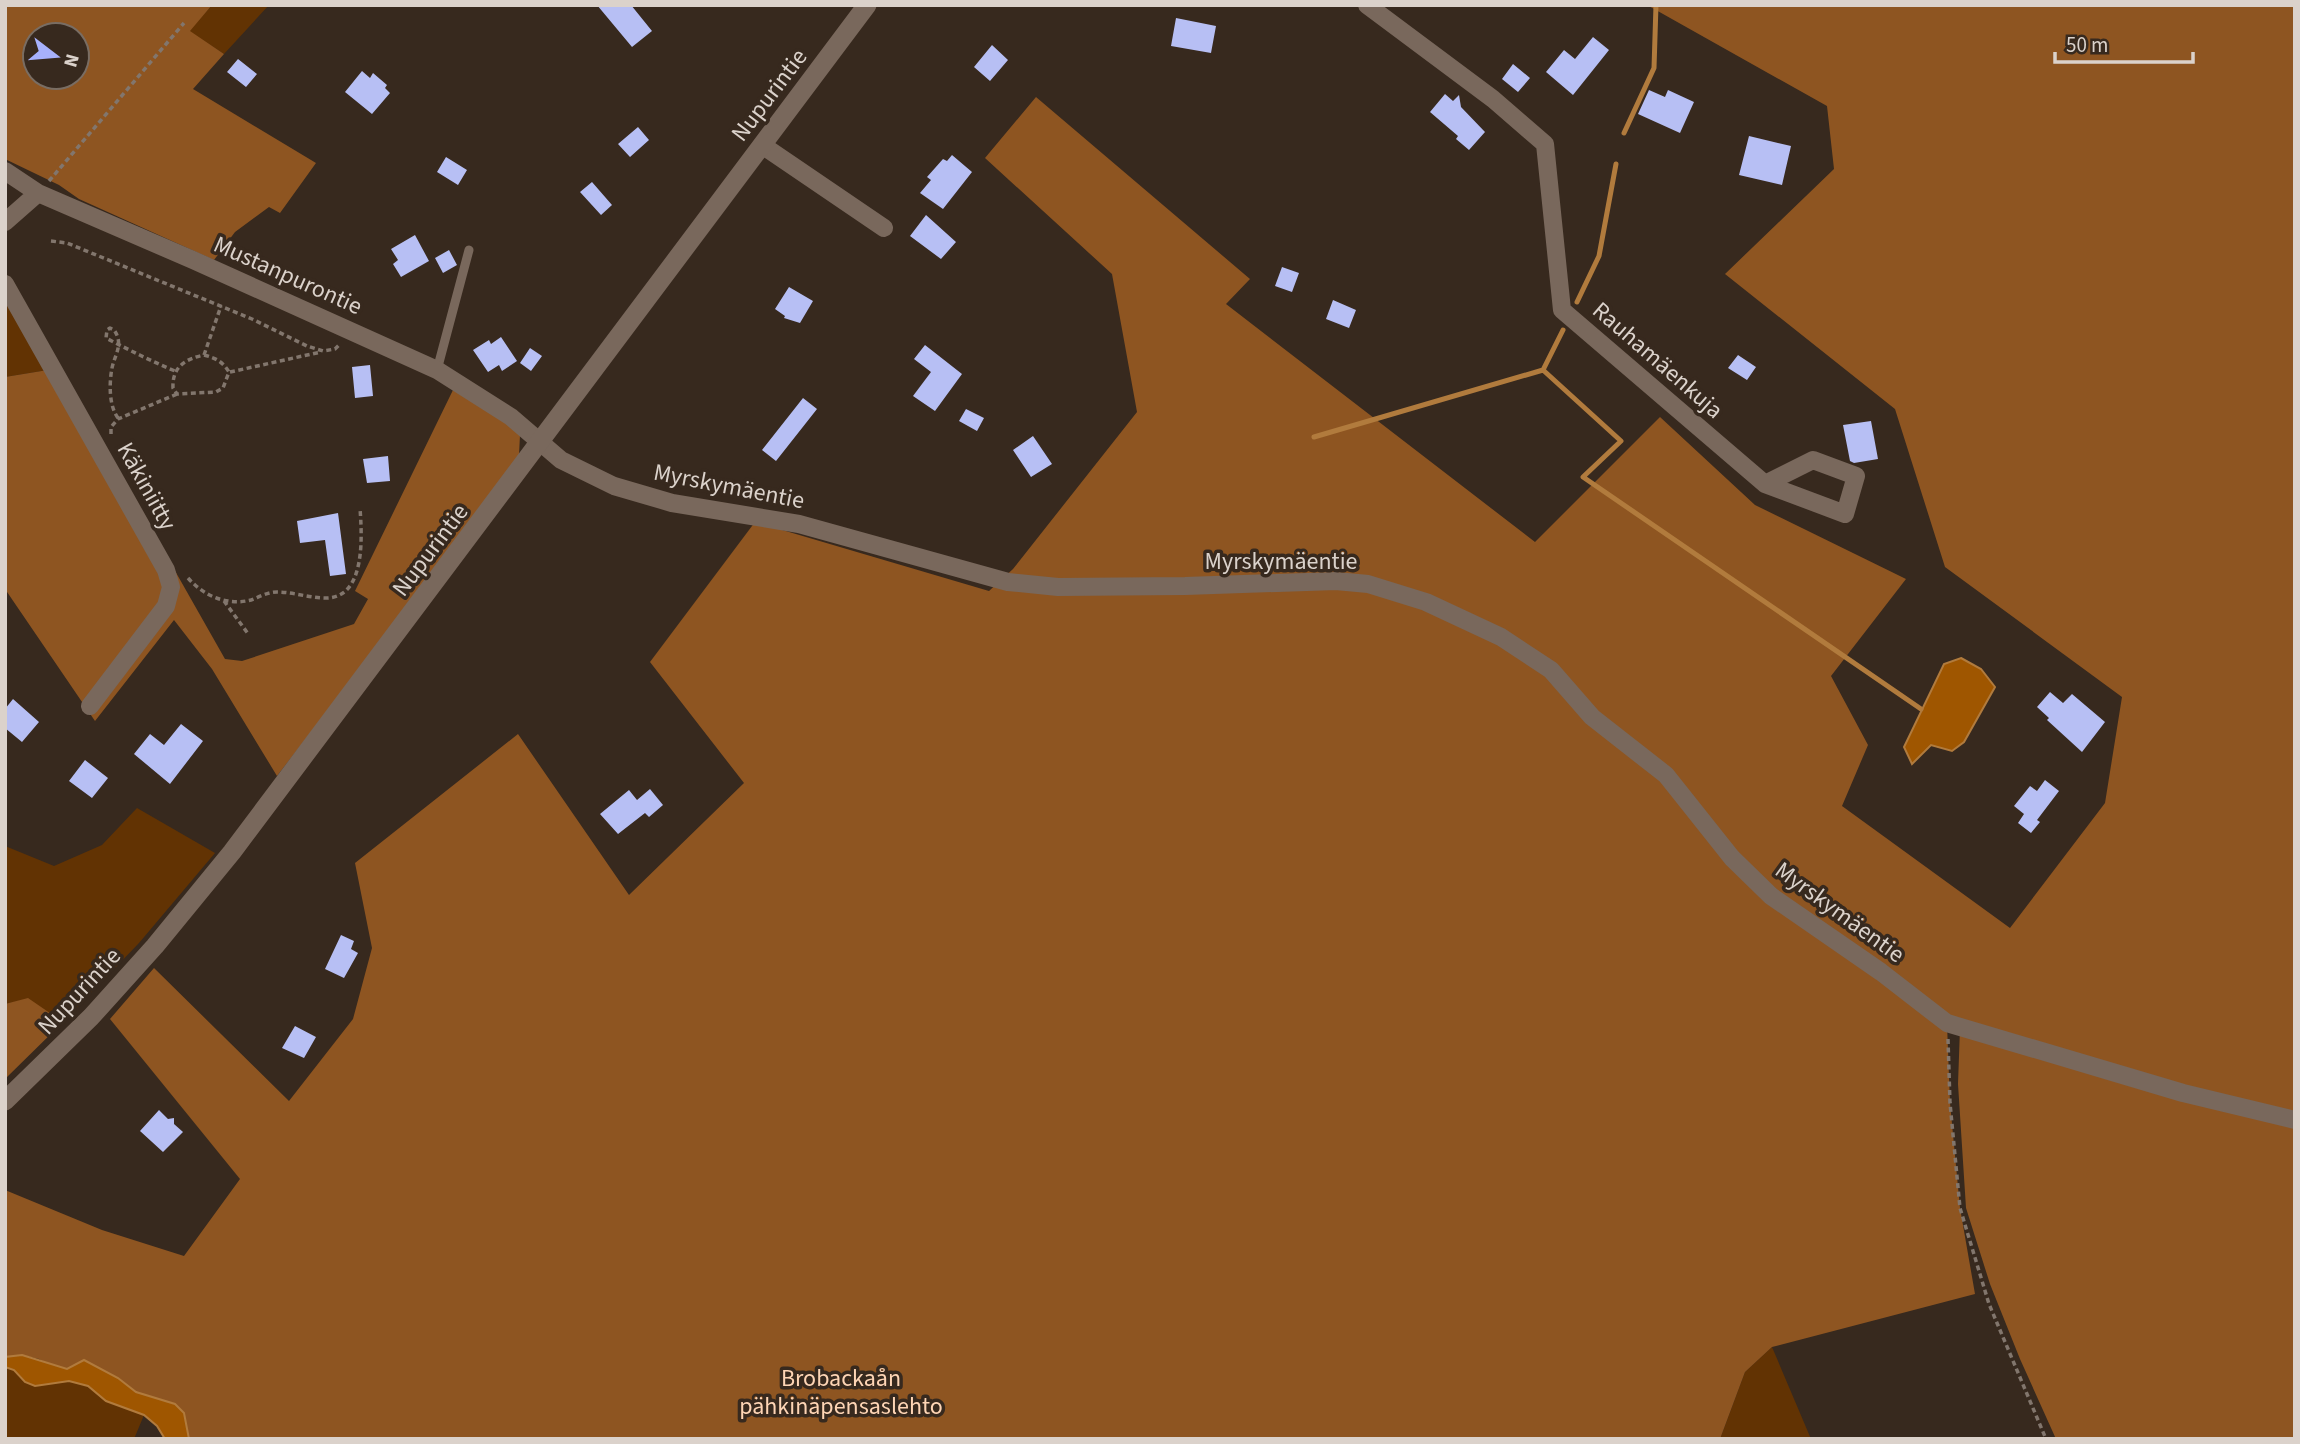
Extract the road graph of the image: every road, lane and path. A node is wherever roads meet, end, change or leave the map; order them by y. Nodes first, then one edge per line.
1 (867, 5) edge
2 (1367, 5) edge
3 (184, 23) dead end
4 (762, 145) junction
5 (5, 171) edge
6 (38, 193) junction
7 (5, 222) edge
8 (884, 228) dead end
9 (51, 241) dead end
10 (469, 250) dead end
11 (5, 284) edge
12 (221, 306) junction
13 (347, 328) junction
14 (120, 345) junction
15 (323, 351) junction
16 (204, 355) junction
17 (437, 370) junction
18 (175, 371) junction
19 (229, 373) junction
20 (177, 394) junction
21 (118, 419) junction
22 (110, 441) dead end
23 (540, 443) junction
24 (1765, 484) junction
25 (359, 508) dead end
26 (184, 573) dead end
27 (224, 601) junction
28 (249, 635) dead end
29 (90, 706) dead end
30 (1947, 1023) junction
31 (5, 1101) edge
32 (2295, 1120) edge
33 (2046, 1439) edge

1 - 4 main road, Nupurintie
2 - 24 street, Rauhamäenkuja
3 - 6 path
4 - 8 street
4 - 23 main road, Nupurintie
5 - 6 street, Mustanpurontie
6 - 7 street
6 - 13 street, Mustanpurontie
9 - 12 path
10 - 17 lane
11 - 29 street, Käkiniitty
12 - 15 path
12 - 16 path
13 - 15 path
13 - 17 street, Mustanpurontie
14 - 14 path
14 - 18 path
14 - 21 path
15 - 19 path
16 - 18 path
16 - 19 path
17 - 23 street, Mustanpurontie
18 - 20 path
19 - 20 path
20 - 21 path
21 - 22 path
23 - 30 street, Myrskymäentie
23 - 31 main road, Nupurintie
24 - 24 street, Rauhamäenkuja
25 - 27 path
26 - 27 path
27 - 28 path
30 - 32 street, Myrskymäentie
30 - 33 path

